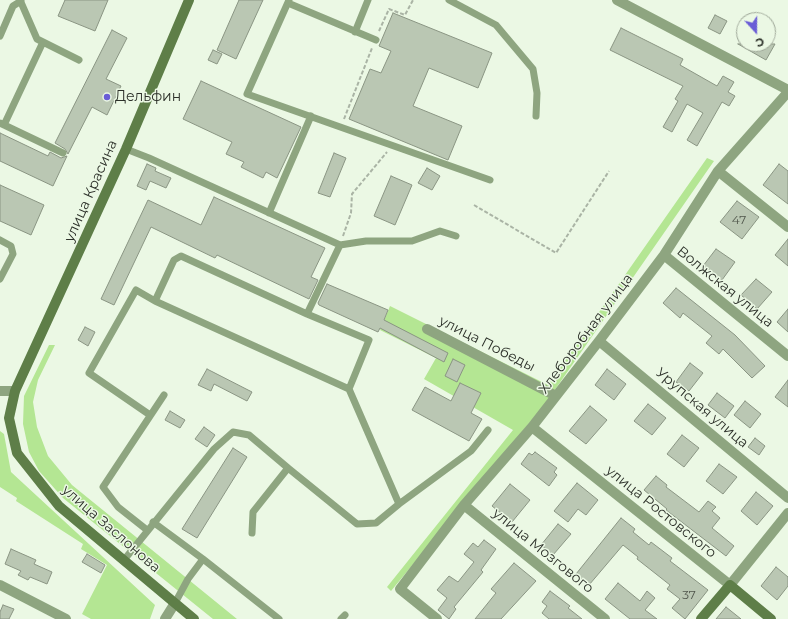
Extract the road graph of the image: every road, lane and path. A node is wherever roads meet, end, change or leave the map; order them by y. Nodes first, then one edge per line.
1 (20, 0) edge
2 (189, 0) edge
3 (368, 0) edge
4 (413, 0) edge
5 (449, 0) edge
6 (617, 0) edge
7 (288, 1) edge
8 (355, 32) junction
9 (0, 36) edge
10 (376, 40) junction
11 (43, 42) junction
12 (78, 60) dead end
13 (788, 91) edge
14 (311, 116) junction
15 (536, 116) dead end
16 (2, 124) edge
17 (341, 127) junction
18 (393, 145) junction
19 (126, 149) junction
20 (63, 153) dead end
21 (609, 171) dead end
22 (718, 171) junction
23 (490, 180) dead end
24 (474, 205) dead end
25 (269, 213) junction
26 (788, 227) edge
27 (456, 236) dead end
28 (0, 240) edge
29 (340, 245) junction
30 (664, 255) junction
31 (0, 279) edge
32 (155, 300) junction
33 (307, 314) junction
34 (427, 329) dead end
35 (599, 341) junction
36 (788, 356) edge
37 (349, 389) junction
38 (0, 390) edge
39 (15, 391) junction
40 (164, 395) dead end
41 (556, 396) junction
42 (150, 415) junction
43 (532, 427) junction
44 (488, 430) dead end
45 (17, 453) joint
46 (288, 468) junction
47 (788, 498) edge
48 (399, 504) junction
49 (464, 505) junction
50 (788, 512) edge
51 (153, 522) junction
52 (147, 530) junction
53 (252, 533) dead end
54 (203, 559) junction
55 (124, 560) junction
56 (730, 585) junction
57 (0, 586) edge
58 (175, 603) junction
59 (66, 619) edge
60 (165, 619) edge
61 (194, 619) edge
62 (279, 619) edge
63 (437, 619) edge
64 (605, 619) edge
65 (701, 619) edge
66 (771, 619) edge

1 - 9 lane
1 - 11 lane
2 - 19 street, улица Красина
3 - 8 lane
4 - 10 path
5 - 15 lane
6 - 13 street
7 - 8 lane
7 - 14 lane
8 - 10 lane
10 - 17 path
11 - 12 lane
11 - 16 lane
13 - 22 street, Хлеборобная улица
14 - 17 lane
14 - 25 lane
16 - 20 lane
17 - 18 lane
18 - 23 lane
18 - 29 path
19 - 25 lane
19 - 39 street, улица Красина
21 - 24 path
22 - 26 street
22 - 30 street, Хлеборобная улица
25 - 29 lane
27 - 29 lane
28 - 31 lane
29 - 33 lane
30 - 35 street, Хлеборобная улица
30 - 36 street, Волжская улица
32 - 33 lane
32 - 37 lane
32 - 42 lane
33 - 37 lane
34 - 41 street, улица Победы
35 - 41 street, Хлеборобная улица
35 - 47 street, Урупская улица
37 - 48 lane
38 - 39 street
39 - 45 street, улица Красина
40 - 42 lane
41 - 43 street, Хлеборобная улица
42 - 52 lane
43 - 49 street, Хлеборобная улица
43 - 56 street, улица Ростовского
44 - 48 lane
45 - 55 street, улица Заслонова
46 - 48 lane
46 - 51 lane
46 - 53 lane
49 - 63 street, Хлеборобная улица
49 - 64 street, улица Мозгового
50 - 56 street
51 - 52 lane
51 - 54 lane
52 - 55 lane
54 - 58 lane
54 - 62 lane
55 - 58 street, улица Заслонова
56 - 65 street
56 - 66 street, улица Ростовского
57 - 59 street
58 - 60 street
58 - 61 street, улица Заслонова

